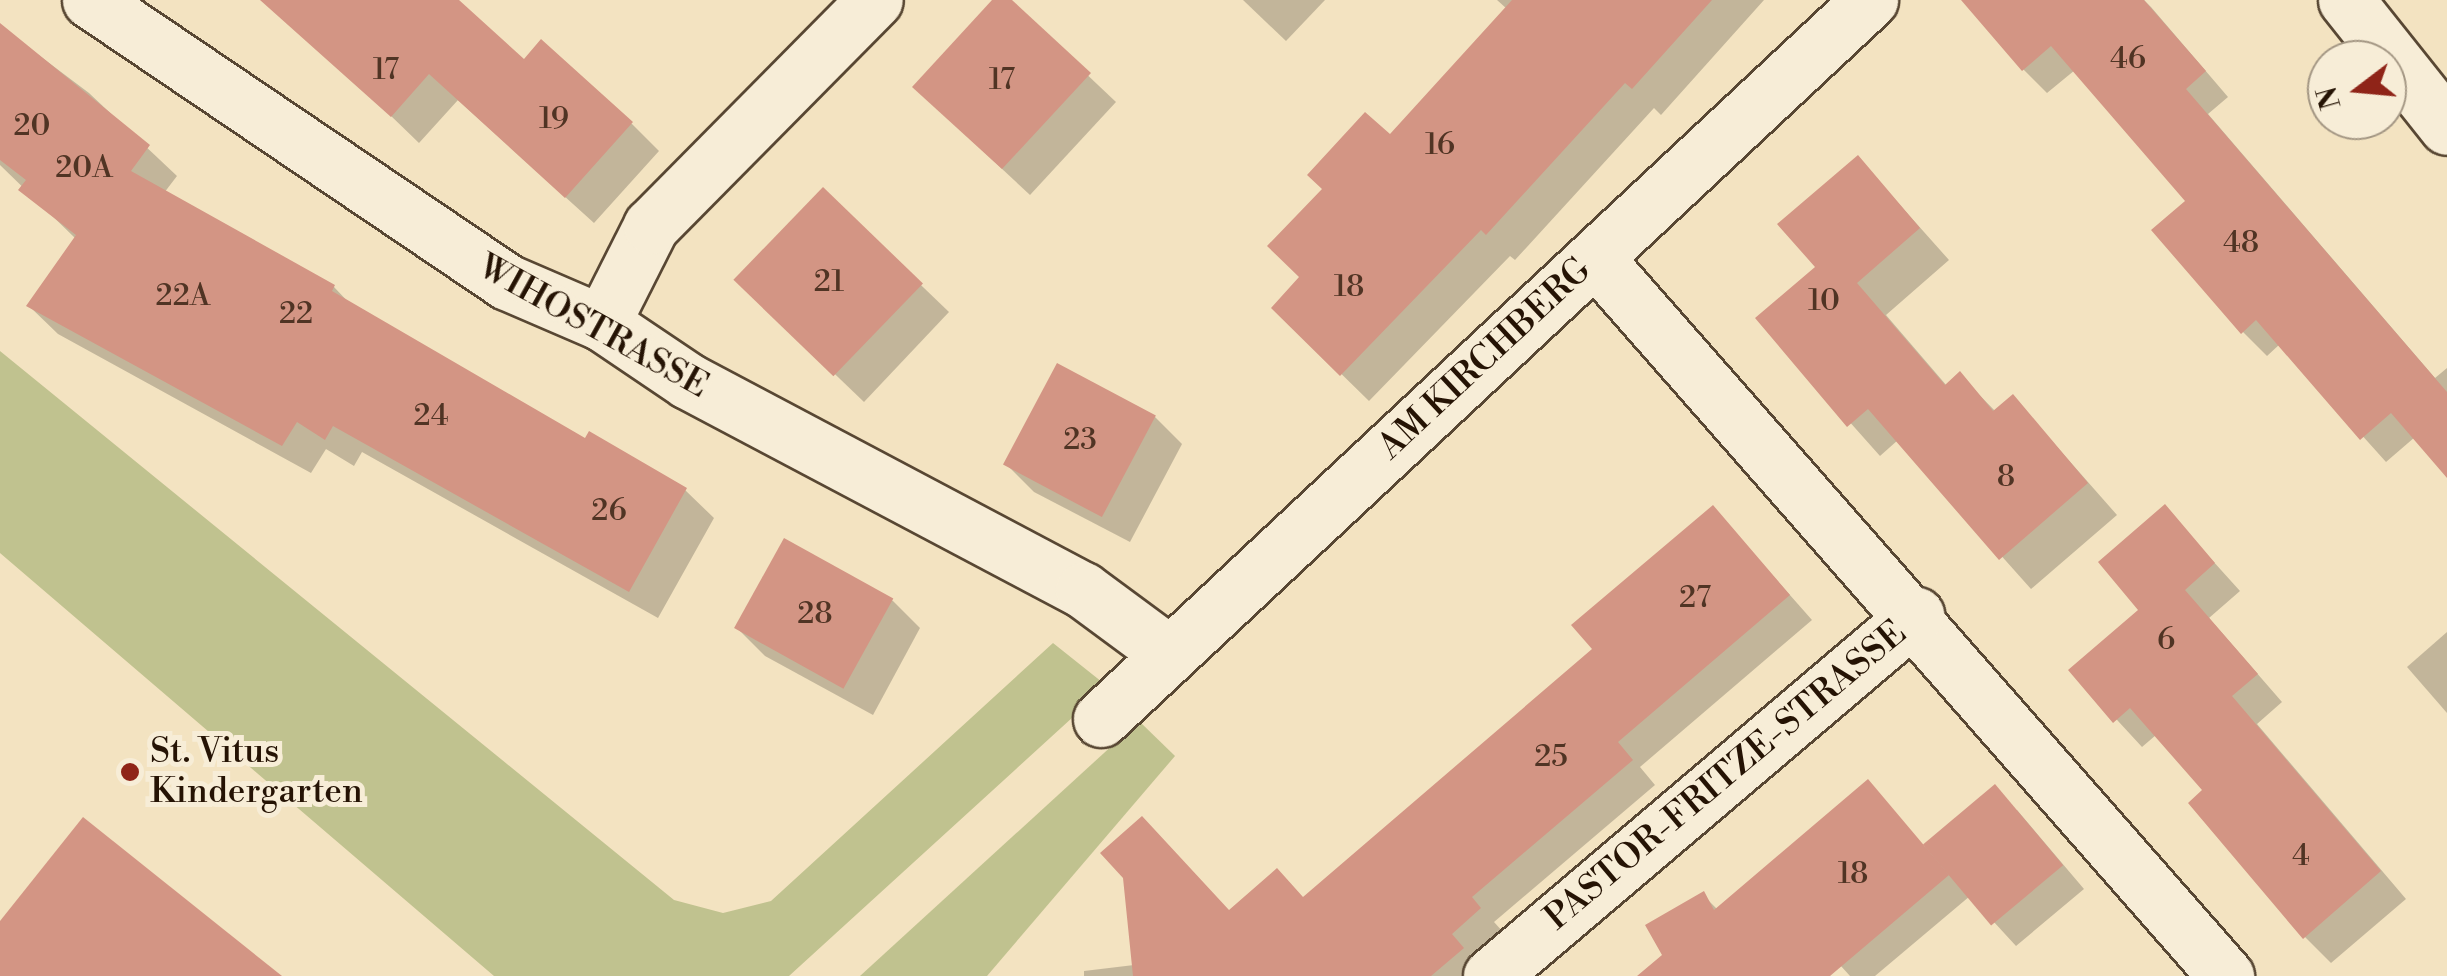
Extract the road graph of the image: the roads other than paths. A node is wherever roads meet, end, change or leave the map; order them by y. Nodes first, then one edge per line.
1 (90, 0) edge
2 (875, 0) edge
3 (1870, 0) edge
4 (2346, 0) edge
5 (2447, 127) edge
6 (1595, 258) junction
7 (602, 323) junction
8 (1916, 615) junction
9 (1167, 652) junction
10 (1100, 718) dead end
11 (1491, 976) edge
12 (2226, 976) edge

1 - 7 street, WIHOSTRASSE
2 - 7 street
3 - 6 street, AM KIRCHBERG
4 - 5 street
6 - 8 street, PASTOR-FRITZE-STRASSE
6 - 9 street, AM KIRCHBERG
7 - 9 street, WIHOSTRASSE
8 - 11 street, PASTOR-FRITZE-STRASSE
8 - 12 street, PASTOR-FRITZE-STRASSE
9 - 10 street, AM KIRCHBERG

